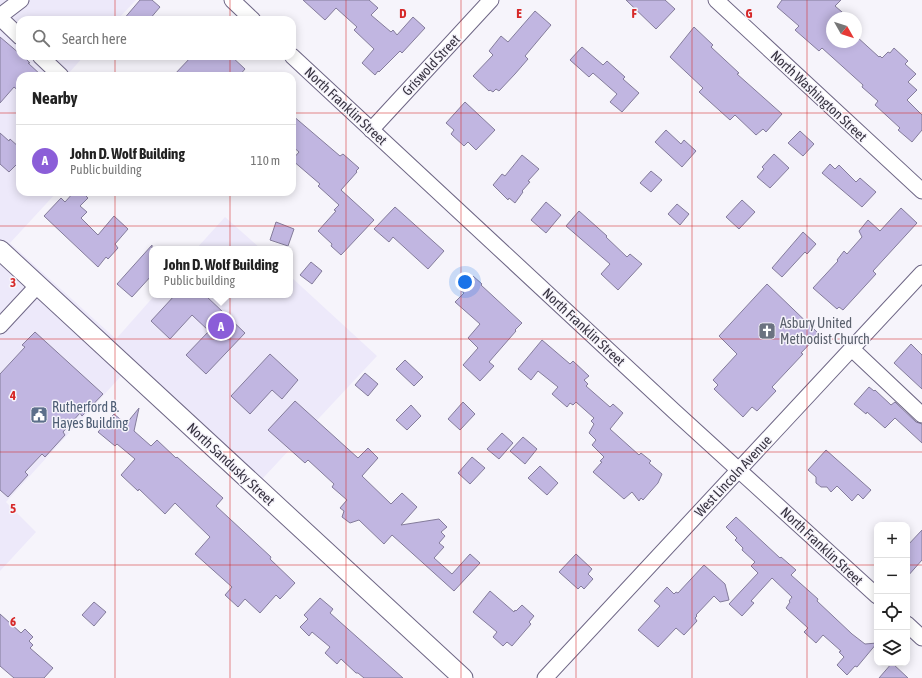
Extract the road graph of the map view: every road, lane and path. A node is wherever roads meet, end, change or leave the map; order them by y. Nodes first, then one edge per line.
1 (21, 0) edge
2 (232, 0) edge
3 (491, 0) edge
4 (716, 0) edge
5 (249, 16) edge
6 (0, 17) edge
7 (16, 33) edge
8 (44, 60) edge
9 (296, 60) edge
10 (57, 72) edge
11 (371, 130) junction
12 (922, 191) edge
13 (0, 250) edge
14 (922, 273) edge
15 (38, 285) junction
16 (0, 326) edge
17 (852, 349) junction
18 (922, 415) edge
19 (739, 469) junction
20 (875, 594) edge
21 (910, 627) edge
22 (922, 638) edge
23 (463, 678) edge
24 (545, 678) edge

1 - 6 street
2 - 5 street
3 - 11 street, Griswold Street
4 - 12 street, North Washington Street
6 - 7 street
8 - 10 street
9 - 11 street, North Franklin Street
11 - 19 street, North Franklin Street
13 - 15 street, North Sandusky Street
14 - 17 street, West Lincoln Avenue
15 - 16 street
15 - 23 street, North Sandusky Street
17 - 18 street
17 - 19 street, West Lincoln Avenue
19 - 20 street, North Franklin Street
19 - 24 street, West Lincoln Avenue
21 - 22 street

